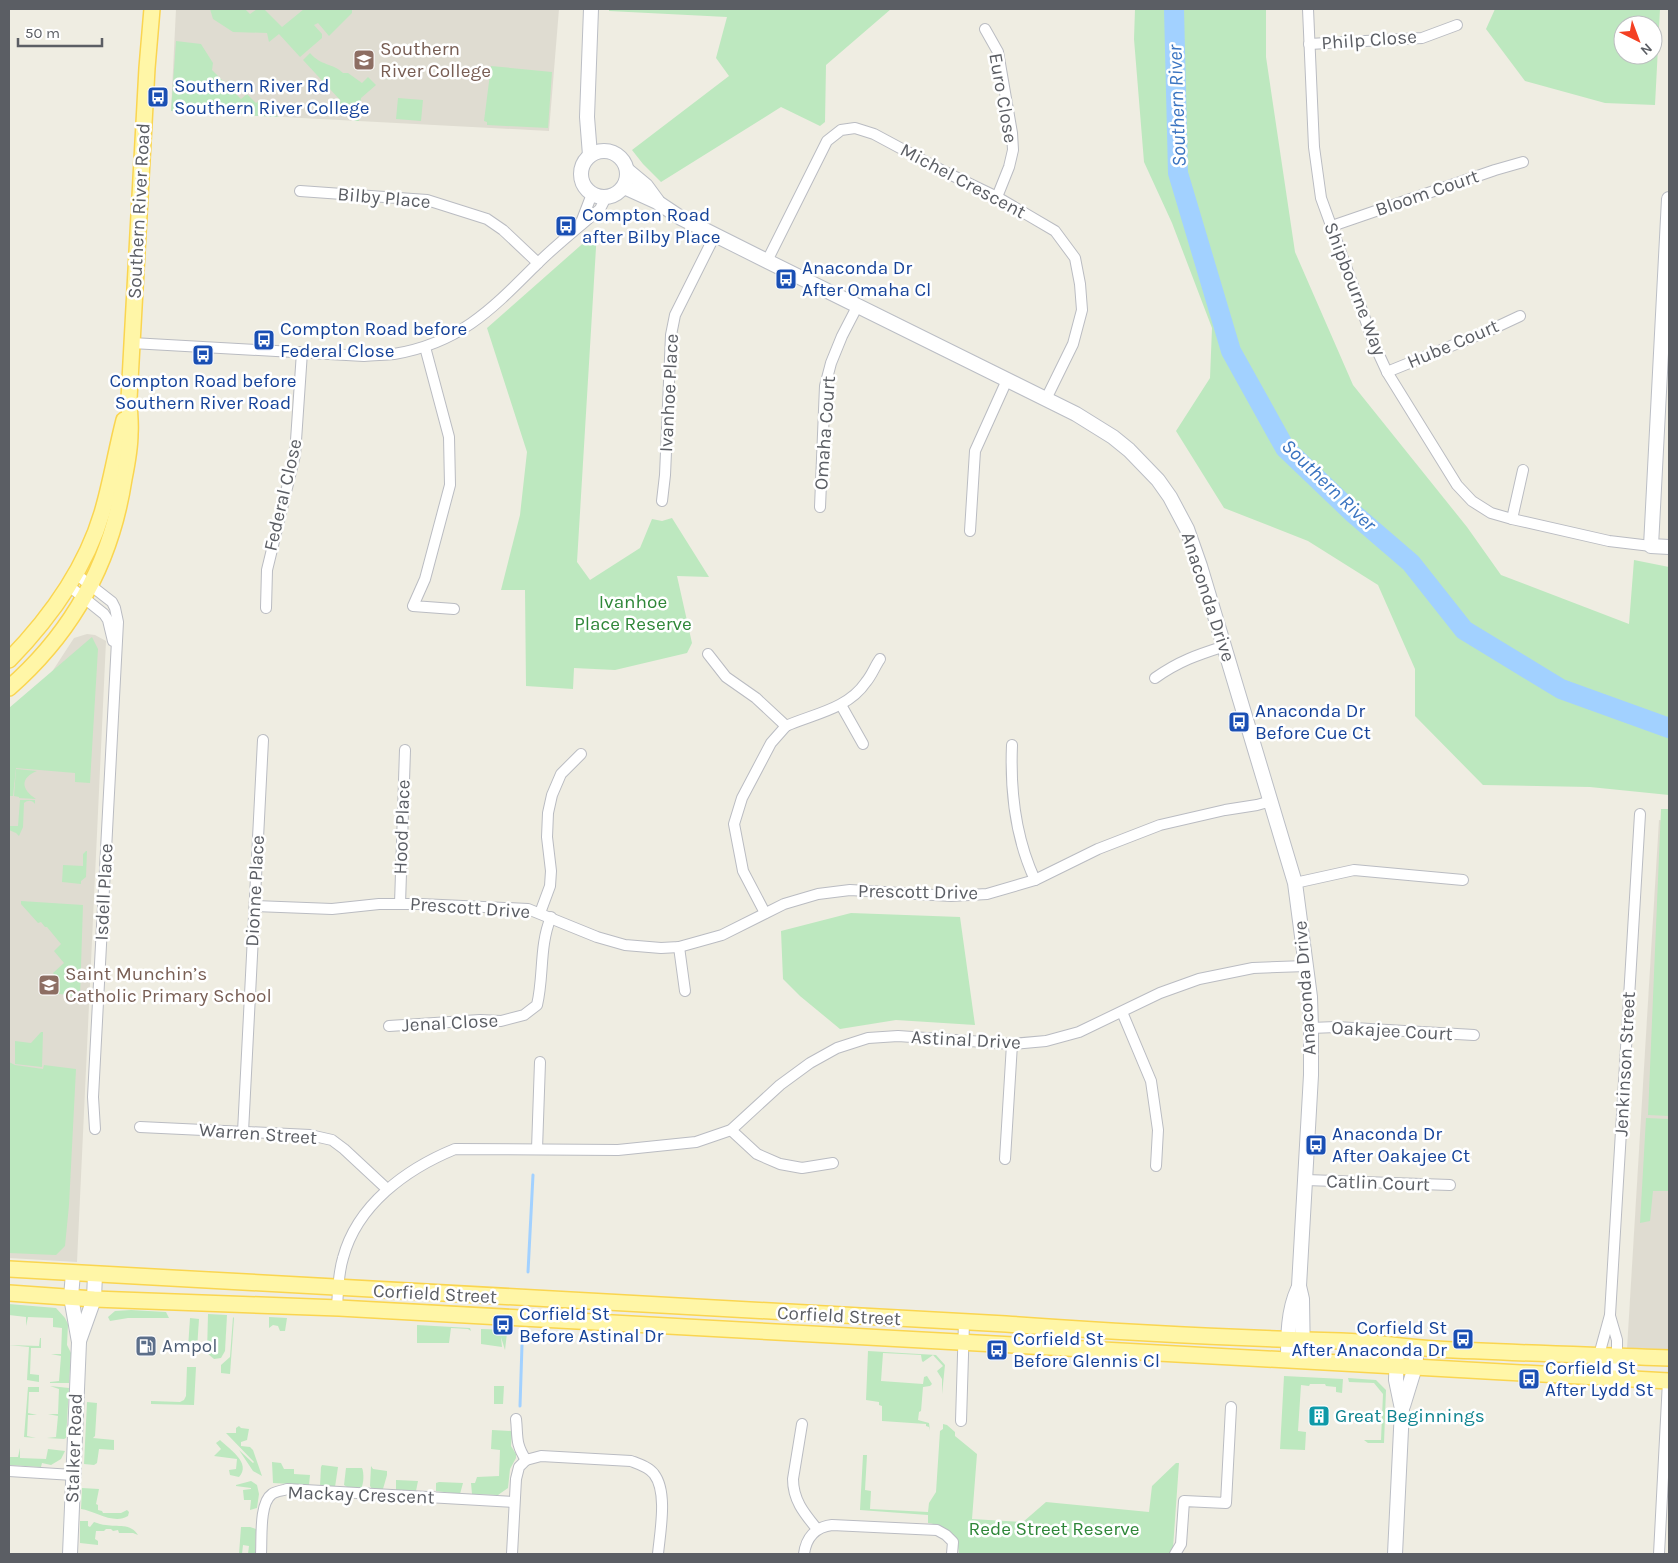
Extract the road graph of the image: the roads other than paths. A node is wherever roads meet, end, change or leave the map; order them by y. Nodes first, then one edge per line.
1 (591, 9) edge
2 (1308, 9) edge
3 (150, 13) edge
4 (1457, 25) dead end
5 (985, 29) dead end
6 (1309, 44) junction
7 (596, 153) junction
8 (1523, 162) dead end
9 (628, 171) junction
10 (624, 187) junction
11 (300, 191) dead end
12 (599, 195) junction
13 (997, 197) junction
14 (1669, 199) edge
15 (657, 202) junction
16 (1332, 226) junction
17 (716, 235) junction
18 (767, 261) junction
19 (538, 263) junction
20 (858, 305) junction
21 (1520, 316) dead end
22 (132, 344) junction
23 (425, 347) junction
24 (302, 352) junction
25 (1387, 372) junction
26 (1007, 380) junction
27 (129, 399) junction
28 (1046, 399) junction
29 (1523, 470) dead end
30 (662, 501) dead end
31 (820, 508) dead end
32 (1512, 520) junction
33 (970, 531) dead end
34 (1651, 546) junction
35 (1669, 547) edge
36 (73, 580) junction
37 (88, 592) junction
38 (266, 608) dead end
39 (454, 609) dead end
40 (1225, 646) junction
41 (708, 654) dead end
42 (880, 659) dead end
43 (9, 660) edge
44 (1155, 678) dead end
45 (9, 688) edge
46 (841, 705) junction
47 (786, 726) junction
48 (263, 740) dead end
49 (863, 744) dead end
50 (1012, 746) dead end
51 (405, 750) dead end
52 (581, 754) dead end
53 (1272, 801) junction
54 (1640, 814) dead end
55 (1035, 880) junction
56 (1463, 880) dead end
57 (1295, 883) junction
58 (400, 904) junction
59 (255, 906) junction
60 (540, 913) junction
61 (765, 913) junction
62 (551, 918) junction
63 (679, 947) junction
64 (1306, 966) junction
65 (685, 991) dead end
66 (1122, 1012) junction
67 (389, 1026) dead end
68 (1311, 1028) junction
69 (1474, 1035) dead end
70 (1012, 1044) junction
71 (540, 1062) dead end
72 (140, 1127) dead end
73 (95, 1129) dead end
74 (731, 1130) junction
75 (243, 1132) junction
76 (537, 1149) junction
77 (1006, 1159) dead end
78 (833, 1163) dead end
79 (1156, 1166) dead end
80 (1306, 1180) junction
81 (1450, 1185) dead end
82 (388, 1189) junction
83 (9, 1269) edge
84 (73, 1273) junction
85 (95, 1274) junction
86 (1299, 1286) junction
87 (338, 1288) junction
88 (9, 1293) edge
89 (71, 1297) junction
90 (94, 1299) junction
91 (337, 1308) junction
92 (1610, 1315) junction
93 (964, 1322) junction
94 (1288, 1340) junction
95 (1304, 1341) junction
96 (79, 1342) junction
97 (963, 1343) junction
98 (1397, 1347) junction
99 (1417, 1348) junction
100 (1599, 1355) junction
101 (1618, 1356) junction
102 (1669, 1358) edge
103 (1288, 1359) junction
104 (1303, 1360) junction
105 (1396, 1367) junction
106 (1416, 1367) junction
107 (1598, 1378) junction
108 (1617, 1378) junction
109 (1669, 1381) edge
110 (1231, 1407) dead end
111 (1402, 1409) junction
112 (516, 1419) dead end
113 (961, 1421) dead end
114 (802, 1424) dead end
115 (526, 1460) junction
116 (9, 1471) edge
117 (74, 1474) junction
118 (514, 1502) junction
119 (817, 1530) junction
120 (70, 1554) edge
121 (261, 1554) edge
122 (512, 1554) edge
123 (658, 1554) edge
124 (804, 1554) edge
125 (952, 1554) edge
126 (1175, 1554) edge
127 (1394, 1554) edge
128 (1660, 1554) edge

1 - 7 main road
2 - 6 street, Shipbourne Way
3 - 22 main road, Southern River Road
4 - 6 street, Philp Close
5 - 13 street, Euro Close
6 - 16 street, Shipbourne Way
7 - 9 main road, Anaconda Drive
7 - 12 main road
8 - 16 street, Bloom Court
9 - 10 main road
9 - 15 main road, Anaconda Drive
10 - 12 main road
10 - 15 main road, Anaconda Drive
11 - 19 street, Bilby Place
12 - 19 street
13 - 18 street, Michel Crescent
13 - 28 street, Michel Crescent
14 - 34 main road
15 - 17 main road, Anaconda Drive
16 - 25 street, Shipbourne Way
17 - 18 main road, Anaconda Drive
17 - 30 street, Ivanhoe Place
18 - 20 main road, Anaconda Drive
19 - 23 street
20 - 26 main road, Anaconda Drive
20 - 31 street, Omaha Court
21 - 25 street, Hube Court
22 - 24 street
22 - 27 main road, Southern River Road
23 - 24 street
23 - 39 street
24 - 38 street, Federal Close
25 - 32 street, Shipbourne Way
26 - 28 main road, Anaconda Drive
26 - 33 street
27 - 36 main road, Southern River Road
27 - 37 main road, Southern River Road
28 - 40 main road, Anaconda Drive
29 - 32 street
32 - 34 street, Shipbourne Way
34 - 35 main road
36 - 37 street, Isdell Place
36 - 43 main road, Southern River Road
37 - 45 main road, Southern River Road
37 - 73 street, Isdell Place
40 - 44 street
40 - 53 main road, Anaconda Drive
41 - 47 street
42 - 46 street
46 - 47 street
46 - 49 street
47 - 61 street
48 - 59 street, Dionne Place
50 - 55 street
51 - 58 street, Hood Place
52 - 60 street
53 - 55 street, Prescott Drive
53 - 57 main road, Anaconda Drive
54 - 92 street, Jenkinson Street
55 - 61 street, Prescott Drive
56 - 57 street
57 - 64 main road, Anaconda Drive
58 - 59 street, Prescott Drive
58 - 60 street, Prescott Drive
59 - 75 street, Dionne Place
60 - 62 street, Prescott Drive
61 - 63 street, Prescott Drive
62 - 63 street, Prescott Drive
62 - 67 street, Jenal Close
63 - 65 street
64 - 66 street, Astinal Drive
64 - 68 main road, Anaconda Drive
66 - 70 street, Astinal Drive
66 - 79 street
68 - 69 street, Oakajee Court
68 - 80 main road, Anaconda Drive
70 - 74 street, Astinal Drive
70 - 77 street
71 - 76 street
72 - 75 street, Warren Street
74 - 76 street, Astinal Drive
74 - 78 street
75 - 82 street, Warren Street
76 - 82 street, Astinal Drive
80 - 81 street, Catlin Court
80 - 86 main road, Anaconda Drive
82 - 87 street, Astinal Drive
83 - 84 main road, Corfield Street
84 - 85 main road, Corfield Street
84 - 89 main road, Stalker Road
85 - 87 main road, Corfield Street
85 - 90 main road, Stalker Road
86 - 94 main road, Anaconda Drive
86 - 95 main road, Anaconda Drive
87 - 91 street, Astinal Drive
87 - 93 main road, Corfield Street
88 - 89 main road, Corfield Street
89 - 90 main road, Corfield Street
89 - 96 main road, Stalker Road
90 - 91 main road, Corfield Street
90 - 96 main road, Stalker Road
91 - 97 main road, Corfield Street
92 - 100 street, Jenkinson Street
92 - 101 street, Jenkinson Street
93 - 94 main road, Corfield Street
93 - 97 street
94 - 95 main road, Corfield Street
94 - 103 main road, Anaconda Drive
95 - 98 main road, Corfield Street
95 - 104 main road, Anaconda Drive
96 - 117 main road, Stalker Road
97 - 103 main road, Corfield Street
97 - 113 street
98 - 99 main road, Corfield Street
98 - 105 main road
99 - 100 main road, Corfield Street
99 - 106 main road
100 - 101 main road, Corfield Street
100 - 107 street, Jenkinson Street
101 - 102 main road, Corfield Street
101 - 108 street, Jenkinson Street
103 - 104 main road, Corfield Street
104 - 105 main road, Corfield Street
105 - 106 main road, Corfield Street
105 - 111 main road
106 - 107 main road, Corfield Street
106 - 111 main road
107 - 108 main road, Corfield Street
108 - 109 main road, Corfield Street
109 - 128 street
110 - 126 street
111 - 127 main road
112 - 115 street
114 - 119 street
115 - 118 street
115 - 123 street
116 - 117 street
117 - 120 main road, Stalker Road
118 - 121 street, Mackay Crescent
118 - 122 street
119 - 124 street
119 - 125 street

